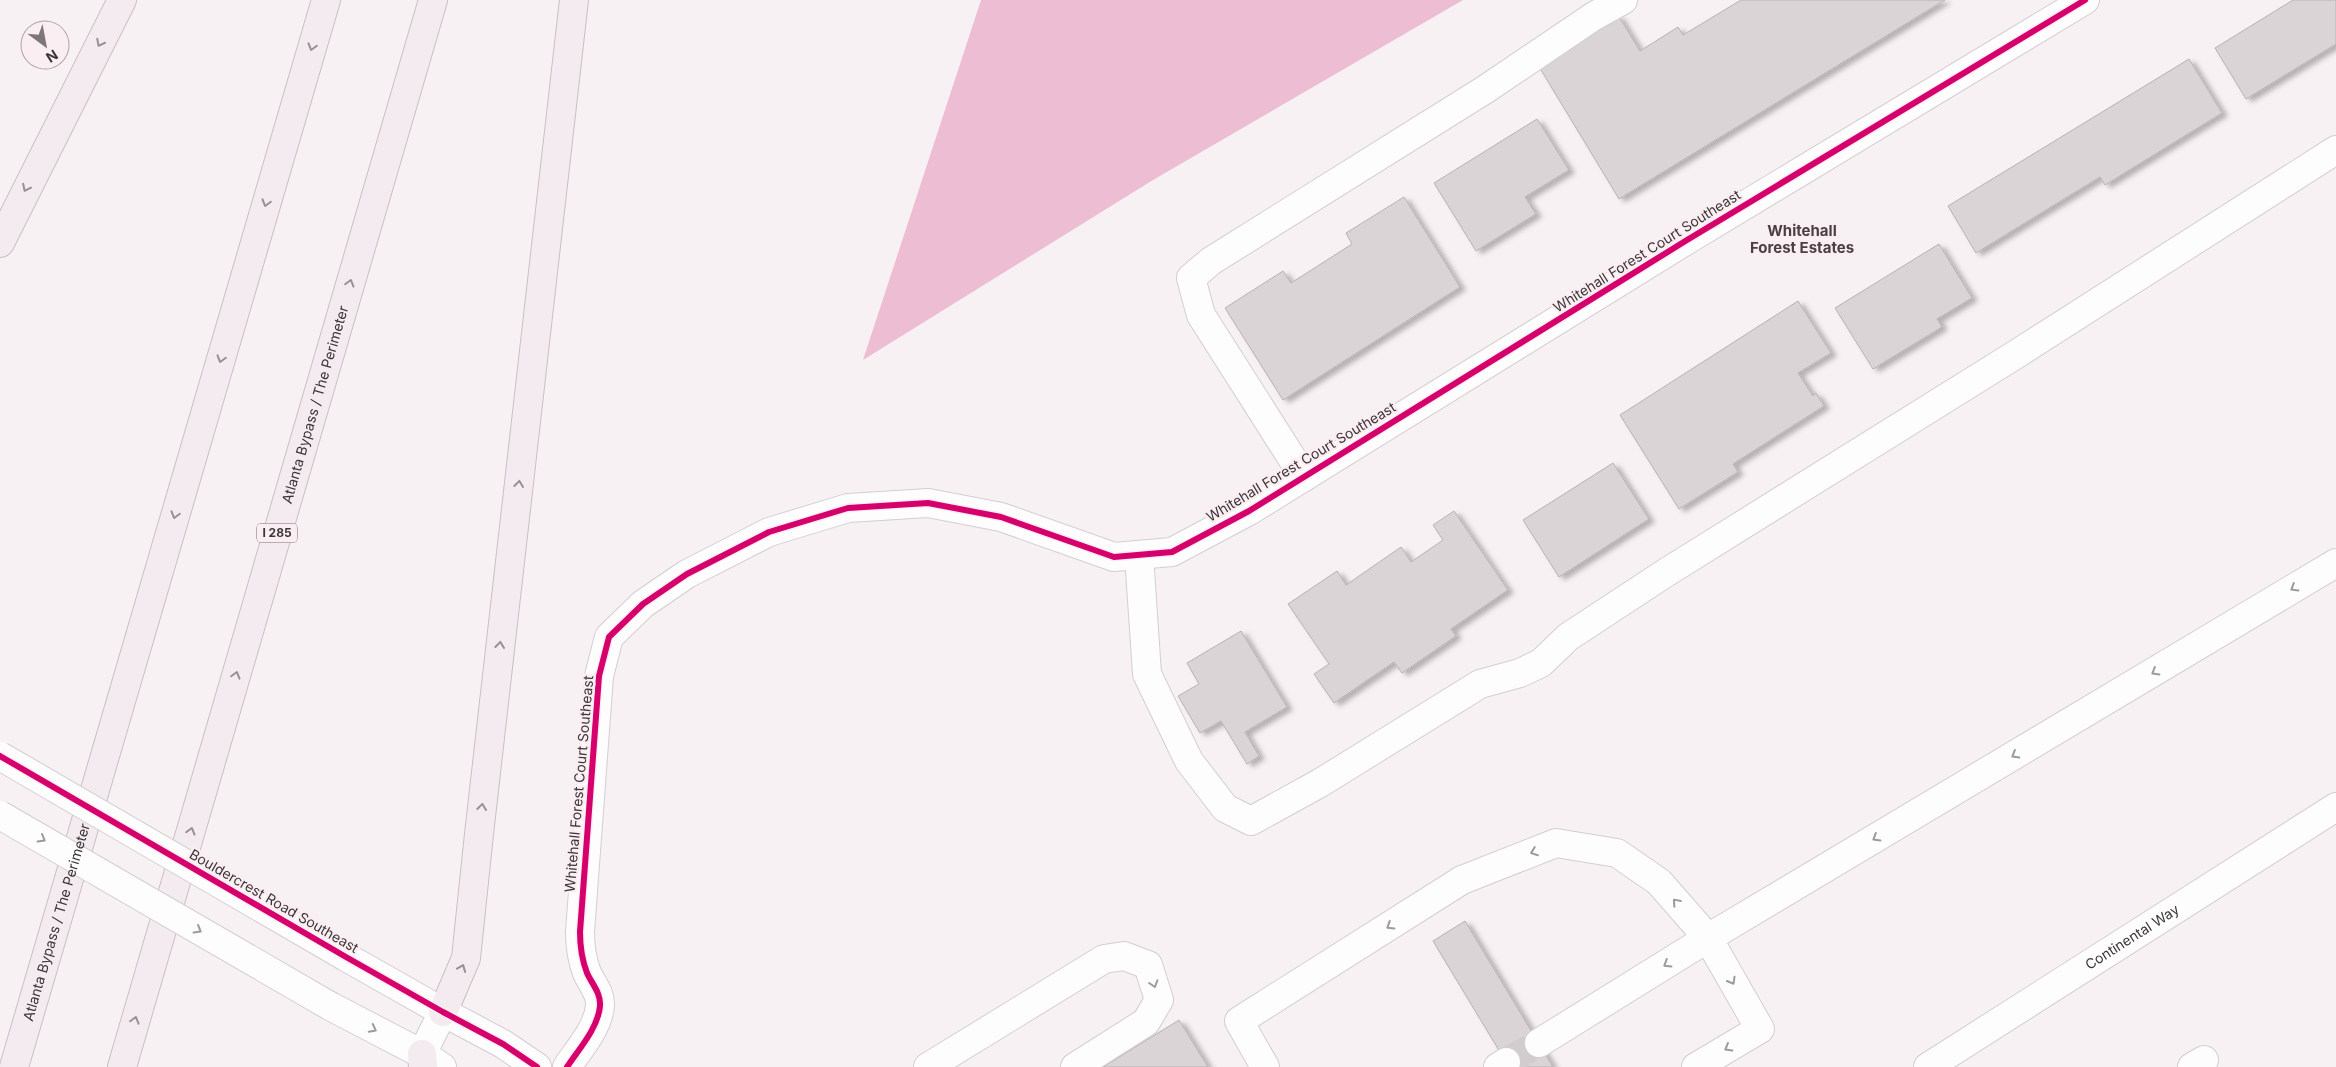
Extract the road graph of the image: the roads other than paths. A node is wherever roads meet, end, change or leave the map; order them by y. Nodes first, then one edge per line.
1 (122, 0) edge
2 (326, 0) edge
3 (433, 0) edge
4 (574, 0) edge
5 (1623, 0) edge
6 (2085, 0) edge
7 (2336, 150) edge
8 (0, 243) edge
9 (1304, 477) junction
10 (1139, 555) junction
11 (2336, 563) edge
12 (0, 756) edge
13 (2336, 807) edge
14 (0, 815) edge
15 (1708, 938) junction
16 (443, 1012) junction
17 (1539, 1043) tunnel mouth
18 (429, 1063) edge
19 (14, 1067) edge
20 (122, 1067) edge
21 (536, 1067) edge
22 (567, 1067) edge
23 (928, 1067) edge
24 (1075, 1067) edge
25 (1265, 1067) edge
26 (1696, 1067) edge
27 (1928, 1067) edge

1 -> 8 highway
2 -> 19 highway, Atlanta Bypass / The Perimeter
20 -> 3 highway, Atlanta Bypass / The Perimeter / I 285
16 -> 4 highway
5 - 9 street
6 - 9 street, Whitehall Forest Court Southeast
7 - 10 street
9 - 10 street, Whitehall Forest Court Southeast
10 - 22 street, Whitehall Forest Court Southeast
11 -> 15 street
12 - 16 street, Bouldercrest Road Southeast, bridge
13 - 27 street, Continental Way
14 -> 18 street, bridge
15 -> 17 street
15 -> 25 street
15 -> 26 street
16 - 18 street
16 - 21 street, Bouldercrest Road Southeast
23 -> 24 street

